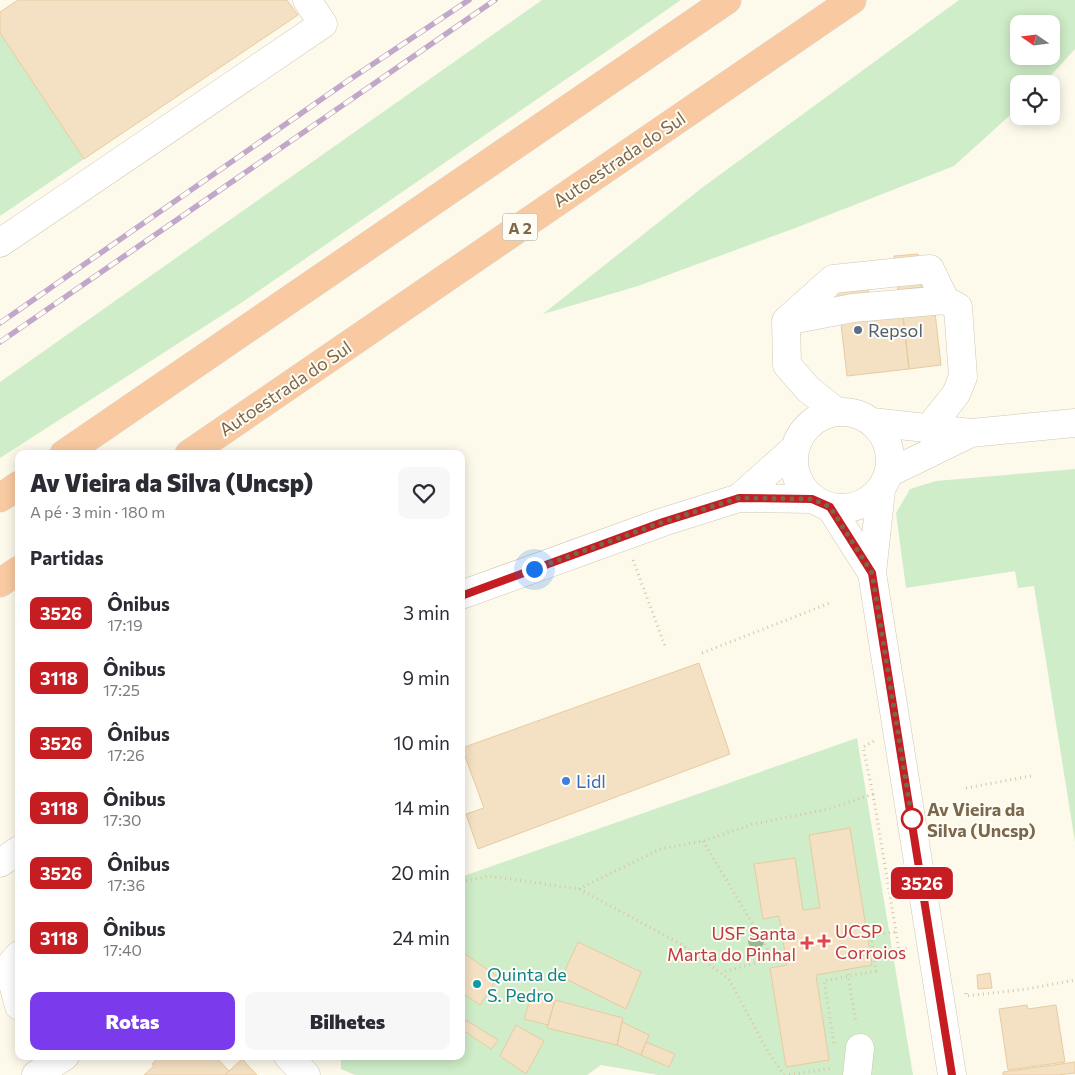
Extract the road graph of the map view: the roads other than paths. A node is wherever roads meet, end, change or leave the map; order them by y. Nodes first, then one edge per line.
1 (307, 0) edge
2 (727, 0) edge
3 (852, 0) edge
4 (0, 243) edge
5 (837, 412) junction
6 (872, 422) junction
7 (1075, 424) edge
8 (929, 428) junction
9 (971, 433) junction
10 (796, 447) junction
11 (70, 450) edge
12 (195, 450) edge
13 (885, 482) junction
14 (15, 488) edge
15 (0, 498) edge
16 (739, 498) junction
17 (821, 503) junction
18 (15, 573) edge
19 (872, 573) junction
20 (0, 583) edge
21 (465, 595) edge
22 (15, 853) edge
23 (0, 863) edge
24 (15, 960) edge
25 (15, 991) edge
26 (848, 1048) road end
27 (292, 1060) edge
28 (848, 1071) edge
29 (306, 1075) edge
30 (952, 1075) edge

1 - 4 street
2 - 11 highway
3 - 12 highway, Autoestrada do Sul / A 2
5 - 6 street
5 - 8 street
5 - 10 street
6 - 8 street
6 - 13 street
7 - 9 street
8 - 9 street
9 - 13 street
10 - 16 street
10 - 17 street
13 - 17 street
13 - 19 street
14 - 15 highway
16 - 17 street
16 - 21 street
17 - 19 street
18 - 20 highway
19 - 30 street
22 - 23 street
24 - 25 street
26 - 28 street
27 - 29 street

